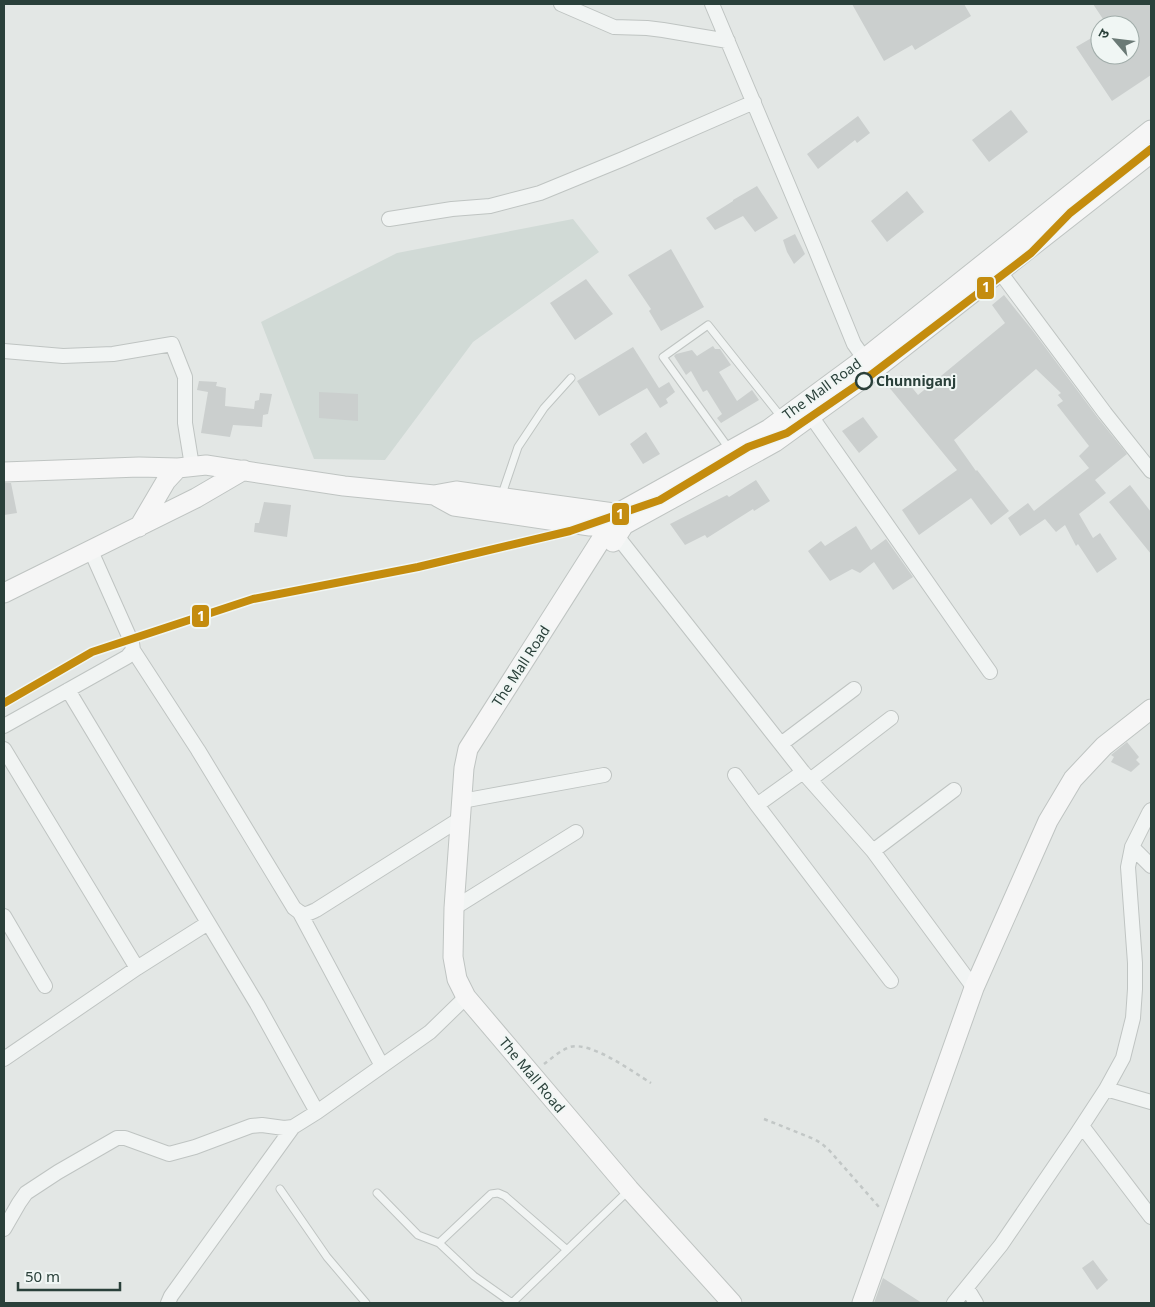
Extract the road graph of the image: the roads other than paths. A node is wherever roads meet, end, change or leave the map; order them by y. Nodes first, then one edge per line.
1 (561, 4) edge
2 (712, 4) edge
3 (728, 41) junction
4 (754, 102) junction
5 (1151, 130) edge
6 (1151, 153) edge
7 (389, 219) dead end
8 (1000, 272) junction
9 (4, 351) edge
10 (869, 365) junction
11 (571, 378) dead end
12 (812, 416) junction
13 (782, 419) junction
14 (730, 450) junction
15 (185, 467) junction
16 (244, 470) junction
17 (1151, 471) edge
18 (4, 472) edge
19 (434, 495) junction
20 (501, 497) junction
21 (622, 523) junction
22 (138, 527) junction
23 (91, 551) junction
24 (4, 593) edge
25 (133, 650) junction
26 (990, 672) dead end
27 (854, 689) dead end
28 (68, 690) junction
29 (1151, 709) edge
30 (891, 718) dead end
31 (4, 726) edge
32 (781, 744) junction
33 (4, 749) edge
34 (735, 774) dead end
35 (604, 775) dead end
36 (807, 776) junction
37 (954, 790) dead end
38 (462, 800) junction
39 (757, 805) junction
40 (1151, 810) edge
41 (460, 819) junction
42 (576, 832) dead end
43 (1132, 848) junction
44 (872, 851) junction
45 (1151, 866) edge
46 (454, 908) junction
47 (300, 913) junction
48 (4, 916) edge
49 (208, 923) junction
50 (137, 968) junction
51 (891, 981) dead end
52 (44, 986) dead end
53 (974, 988) junction
54 (466, 997) junction
55 (4, 1059) edge
56 (382, 1066) junction
57 (1106, 1088) junction
58 (1151, 1102) edge
59 (317, 1112) junction
60 (1082, 1126) junction
61 (292, 1127) junction
62 (280, 1189) dead end
63 (629, 1190) junction
64 (377, 1193) dead end
65 (1151, 1218) edge
66 (4, 1228) edge
67 (439, 1243) junction
68 (566, 1250) junction
69 (966, 1288) junction
70 (168, 1303) edge
71 (366, 1303) edge
72 (512, 1303) edge
73 (732, 1303) edge
74 (862, 1303) edge
75 (954, 1303) edge
76 (976, 1303) edge

1 - 3 street
2 - 3 street
3 - 4 street
4 - 7 street
4 - 10 street
5 - 10 main road, The Mall Road
6 - 8 main road, The Mall Road
8 - 10 main road, The Mall Road
8 - 17 street
9 - 15 street
10 - 12 main road, The Mall Road
10 - 13 main road, The Mall Road
11 - 20 lane
12 - 21 main road, The Mall Road
12 - 26 street
13 - 14 main road, The Mall Road
13 - 14 lane
14 - 21 main road, The Mall Road
15 - 16 main road
15 - 18 main road
15 - 22 main road
16 - 19 main road
16 - 22 main road
19 - 20 main road
19 - 21 main road
20 - 21 main road
21 - 32 street
21 - 38 main road, The Mall Road
22 - 23 main road
23 - 24 main road
23 - 25 street
25 - 28 street
25 - 47 street
27 - 32 street
28 - 31 street
28 - 49 street
29 - 53 main road
30 - 36 street
32 - 36 street
33 - 50 street
34 - 39 street
35 - 38 street
36 - 39 street
36 - 44 street
37 - 44 street
38 - 41 main road, The Mall Road
39 - 51 street
40 - 43 street
41 - 46 main road, The Mall Road
41 - 47 street
42 - 46 street
43 - 45 street
43 - 57 street
44 - 53 street
46 - 54 main road, The Mall Road
47 - 56 street
48 - 52 street
49 - 50 street
49 - 59 street
50 - 55 street
53 - 74 main road
54 - 56 street
54 - 63 main road, The Mall Road
56 - 59 street
57 - 58 street
57 - 60 street
59 - 61 street
60 - 65 street
60 - 69 street
61 - 66 street
61 - 70 street
62 - 71 lane
63 - 68 lane
63 - 73 main road, The Mall Road
64 - 67 lane
67 - 68 lane
67 - 72 lane
68 - 72 lane
69 - 75 street
69 - 76 street

